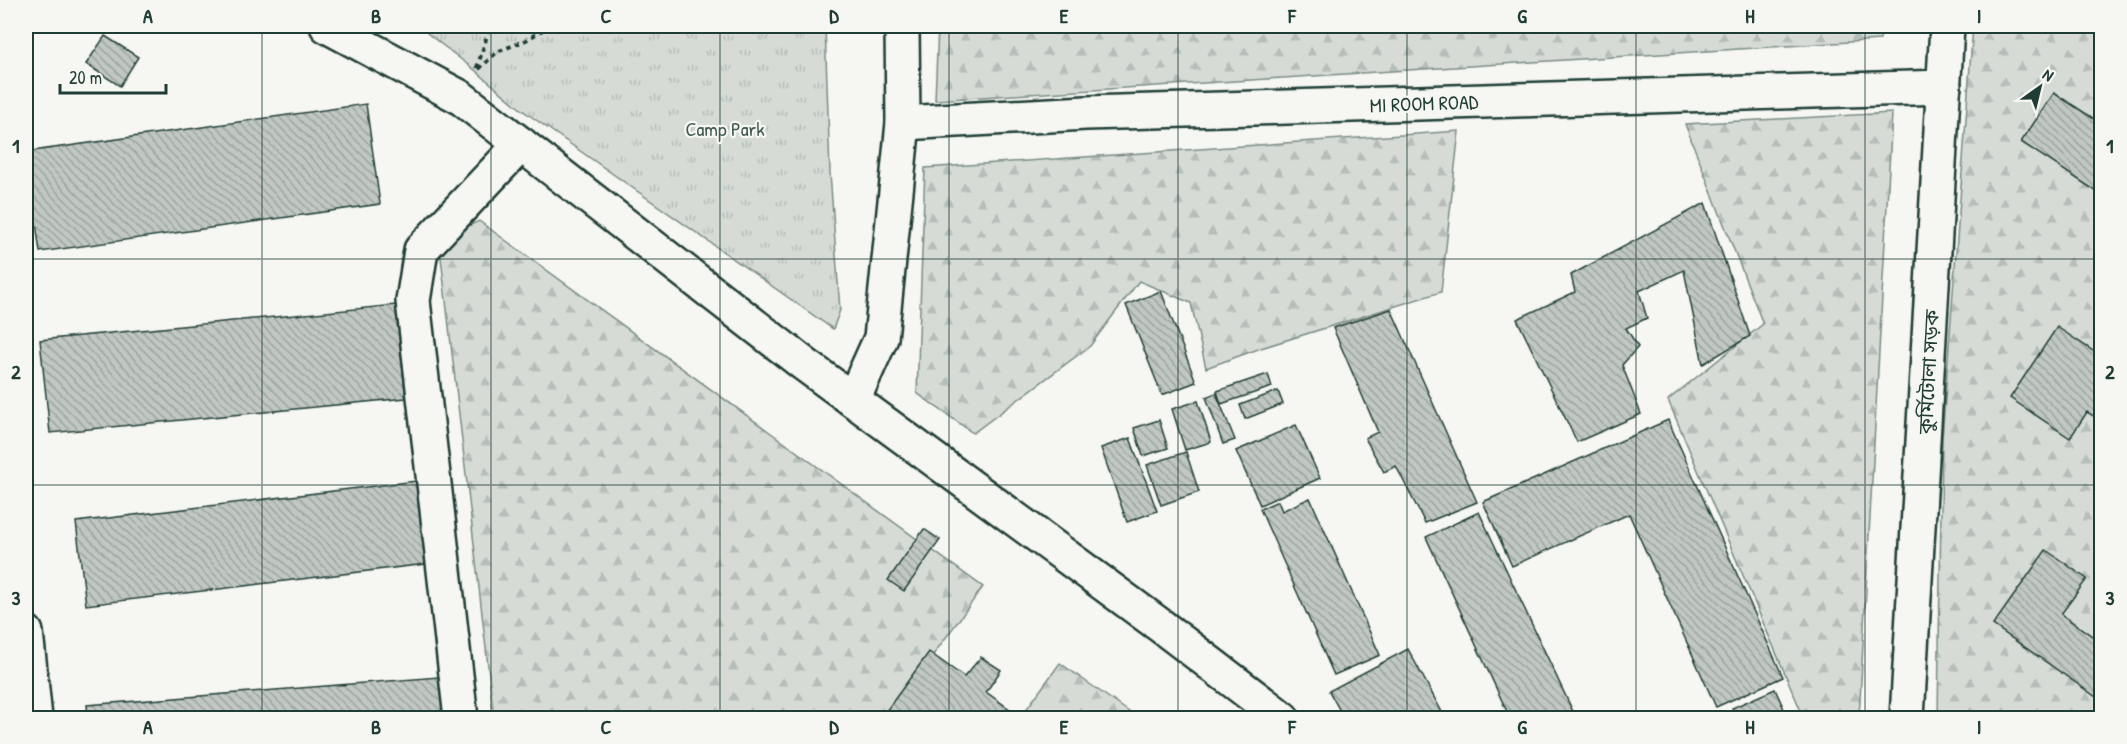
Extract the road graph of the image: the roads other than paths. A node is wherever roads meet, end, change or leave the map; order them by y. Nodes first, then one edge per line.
1 (327, 26) edge
2 (902, 26) edge
3 (1947, 26) edge
4 (1944, 87) junction
5 (903, 123) junction
6 (521, 144) junction
7 (853, 400) junction
8 (26, 632) edge
9 (35, 718) edge
10 (460, 718) edge
11 (1282, 718) edge
12 (1907, 718) edge

1 - 6 street
2 - 5 street
3 - 4 street, কুর্মিটোলা সড়ক
4 - 5 street, MI ROOM ROAD
4 - 12 street, কুর্মিটোলা সড়ক
5 - 7 street
6 - 7 street
6 - 10 street
7 - 11 street
8 - 9 street

